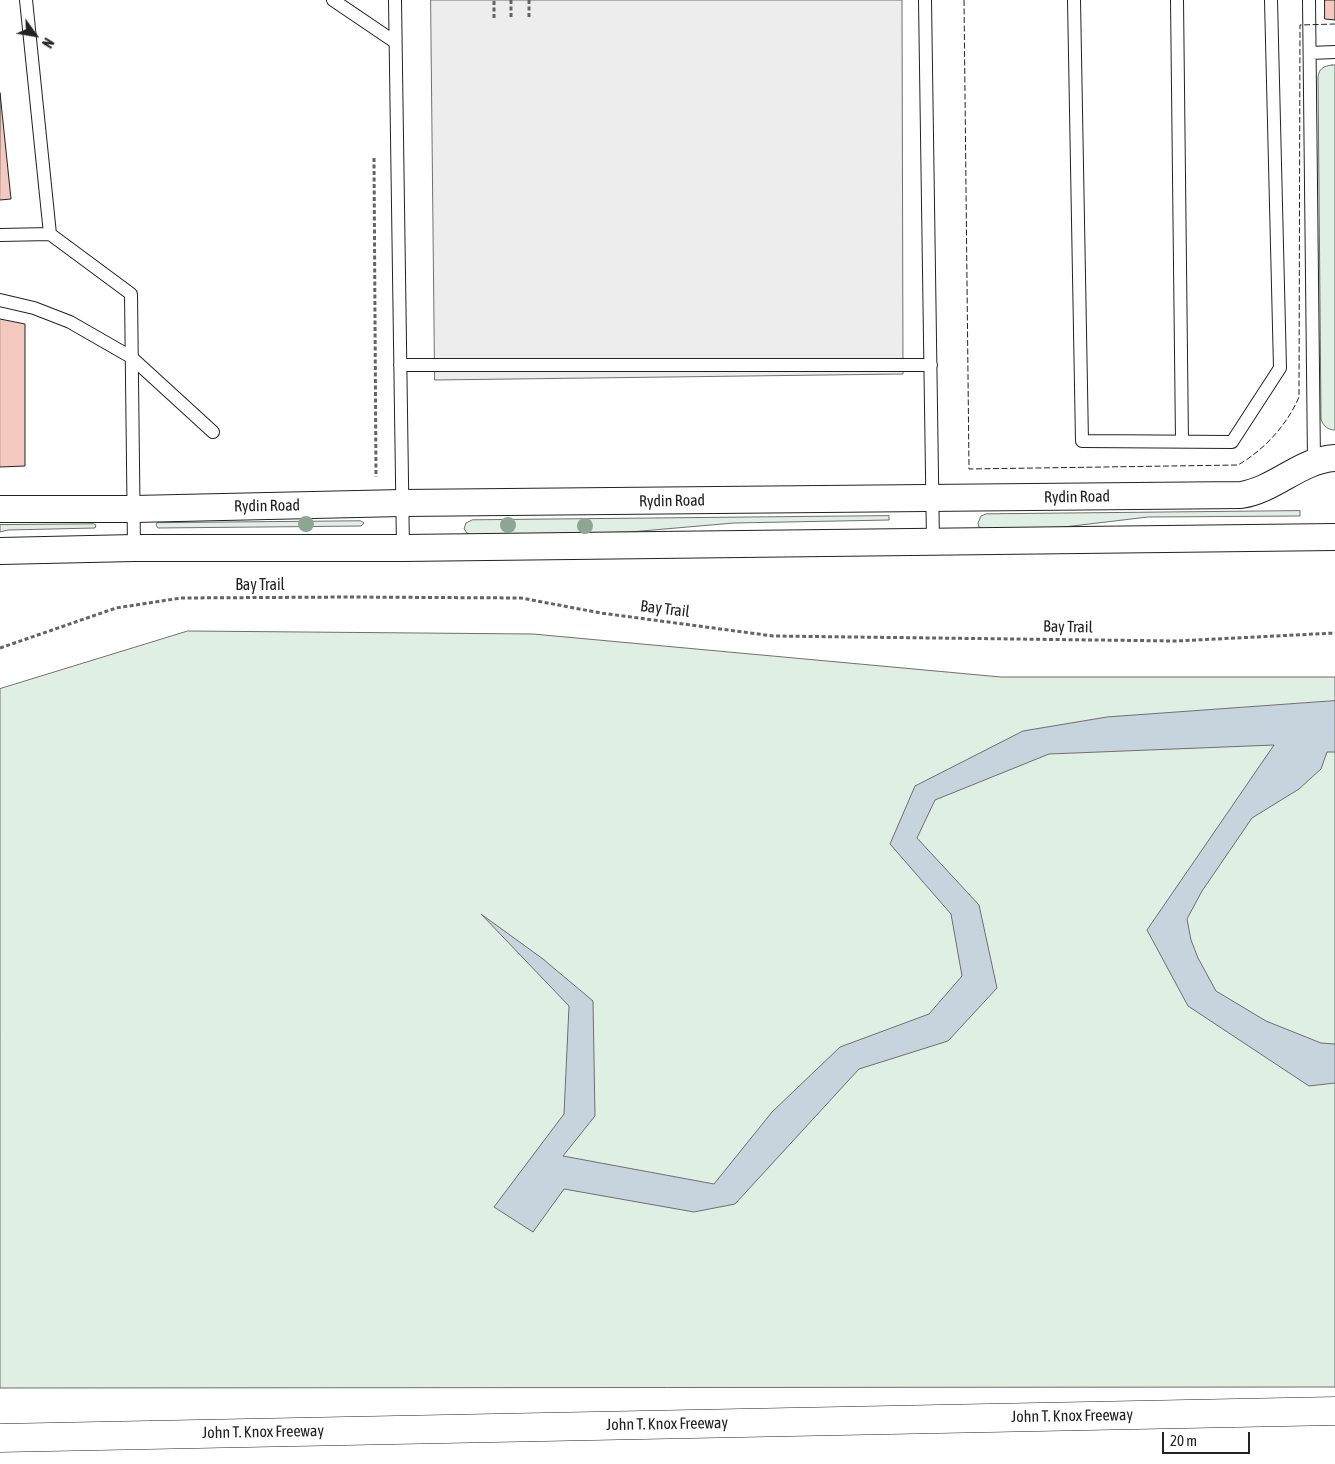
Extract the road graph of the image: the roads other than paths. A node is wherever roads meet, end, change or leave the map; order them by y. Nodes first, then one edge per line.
1 (26, 0) edge
2 (333, 0) edge
3 (395, 0) edge
4 (925, 0) edge
5 (1074, 0) edge
6 (1177, 0) edge
7 (1271, 0) edge
8 (1309, 0) edge
9 (395, 42) junction
10 (1335, 52) edge
11 (1310, 53) junction
12 (50, 234) junction
13 (0, 235) edge
14 (0, 300) edge
15 (132, 357) junction
16 (400, 365) junction
17 (931, 365) junction
18 (213, 432) dead end
19 (1182, 441) junction
20 (1324, 460) edge
21 (933, 498) junction
22 (402, 503) junction
23 (0, 509) edge
24 (134, 509) junction
25 (1335, 537) edge
26 (932, 542) junction
27 (134, 548) junction
28 (403, 548) junction
29 (0, 551) edge
30 (1335, 1411) edge
31 (0, 1438) edge

1 - 12 lane
2 - 9 lane
3 - 9 lane
4 - 17 lane
5 - 19 lane
6 - 19 lane
7 - 19 lane
8 - 11 lane
9 - 16 lane
10 - 11 lane
11 - 20 lane
12 - 13 lane
12 - 15 lane
14 - 15 lane
15 - 18 lane
15 - 24 lane
16 - 17 lane
16 - 22 lane
17 - 21 lane
20 - 21 street, Rydin Road
21 - 22 street, Rydin Road
21 - 26 lane
22 - 24 street, Rydin Road
22 - 28 lane
23 - 24 street, Rydin Road
24 - 27 lane
25 - 26 street
26 - 28 street
27 - 28 street
27 - 29 street
30 - 31 highway, John T. Knox Freeway

